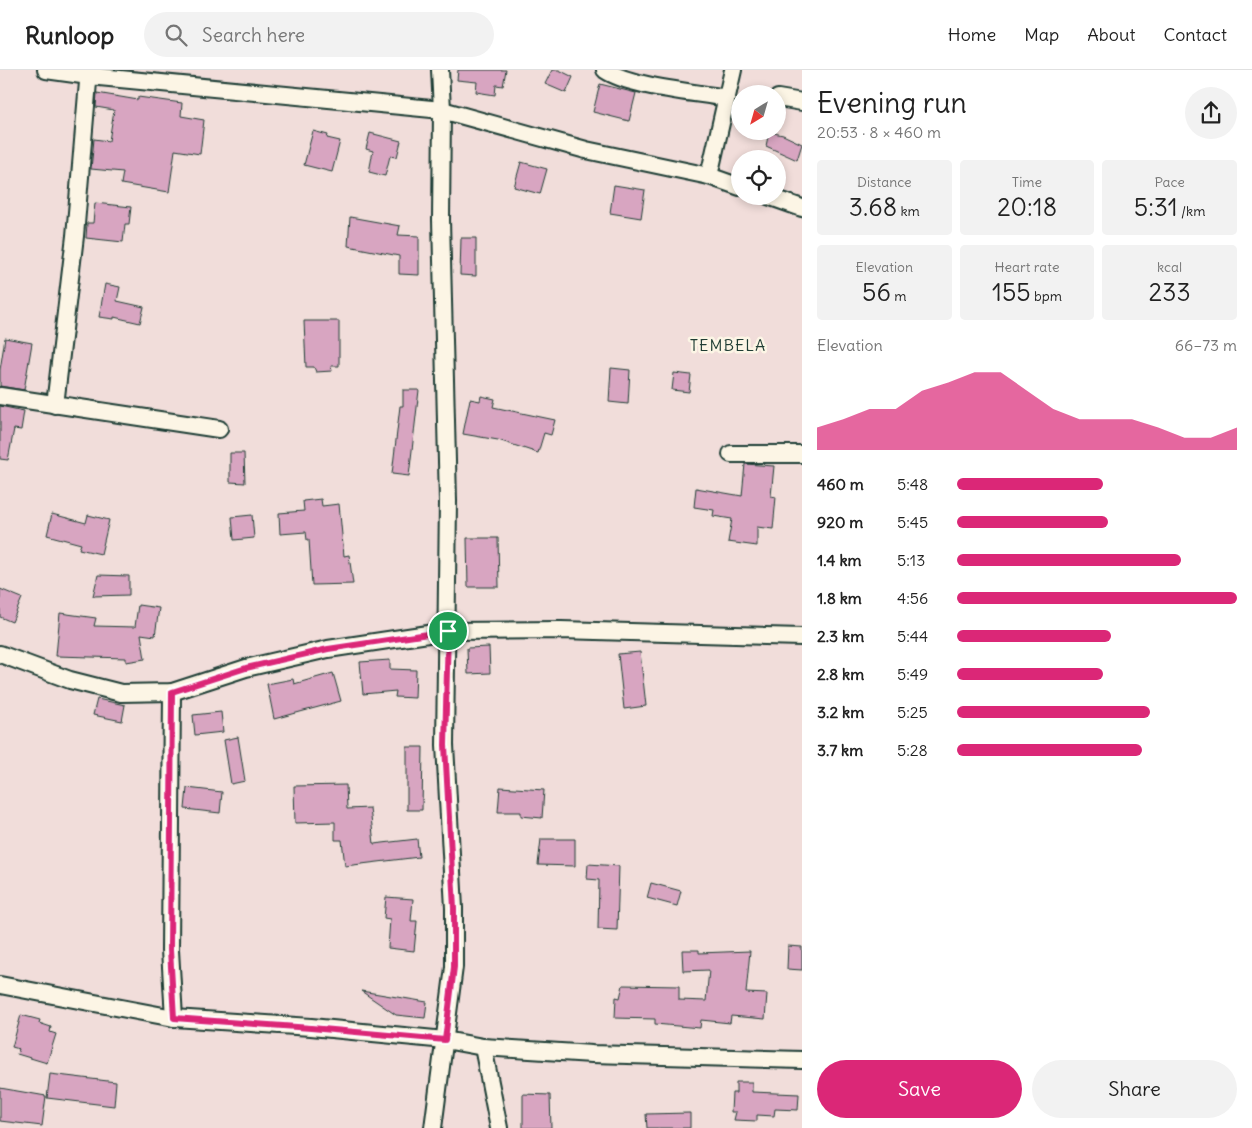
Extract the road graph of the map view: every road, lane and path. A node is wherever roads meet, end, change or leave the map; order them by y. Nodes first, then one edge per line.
1 (46, 70) edge
2 (440, 70) edge
3 (605, 70) edge
4 (733, 70) edge
5 (89, 73) edge
6 (733, 85) edge
7 (731, 94) edge
8 (786, 99) edge
9 (731, 101) edge
10 (802, 102) edge
11 (442, 110) junction
12 (709, 176) junction
13 (731, 183) edge
14 (786, 202) edge
15 (802, 208) edge
16 (0, 396) edge
17 (55, 405) junction
18 (219, 429) dead end
19 (731, 454) dead end
20 (802, 454) edge
21 (448, 631) junction
22 (802, 638) edge
23 (0, 654) edge
24 (172, 692) junction
25 (0, 985) edge
26 (174, 1018) junction
27 (445, 1040) junction
28 (483, 1047) junction
29 (802, 1060) edge
30 (432, 1128) edge
31 (499, 1128) edge

1 - 5 street
2 - 11 street
3 - 7 street
4 - 6 street
5 - 11 street
5 - 17 street
8 - 10 street
9 - 12 street
11 - 12 street
11 - 21 street
12 - 13 street
14 - 15 street
16 - 17 street
17 - 18 street
19 - 20 street
21 - 22 street
21 - 24 street
21 - 27 street
23 - 24 street
24 - 26 street
25 - 26 street
26 - 27 street
27 - 28 street
27 - 30 street
28 - 29 street
28 - 31 street

